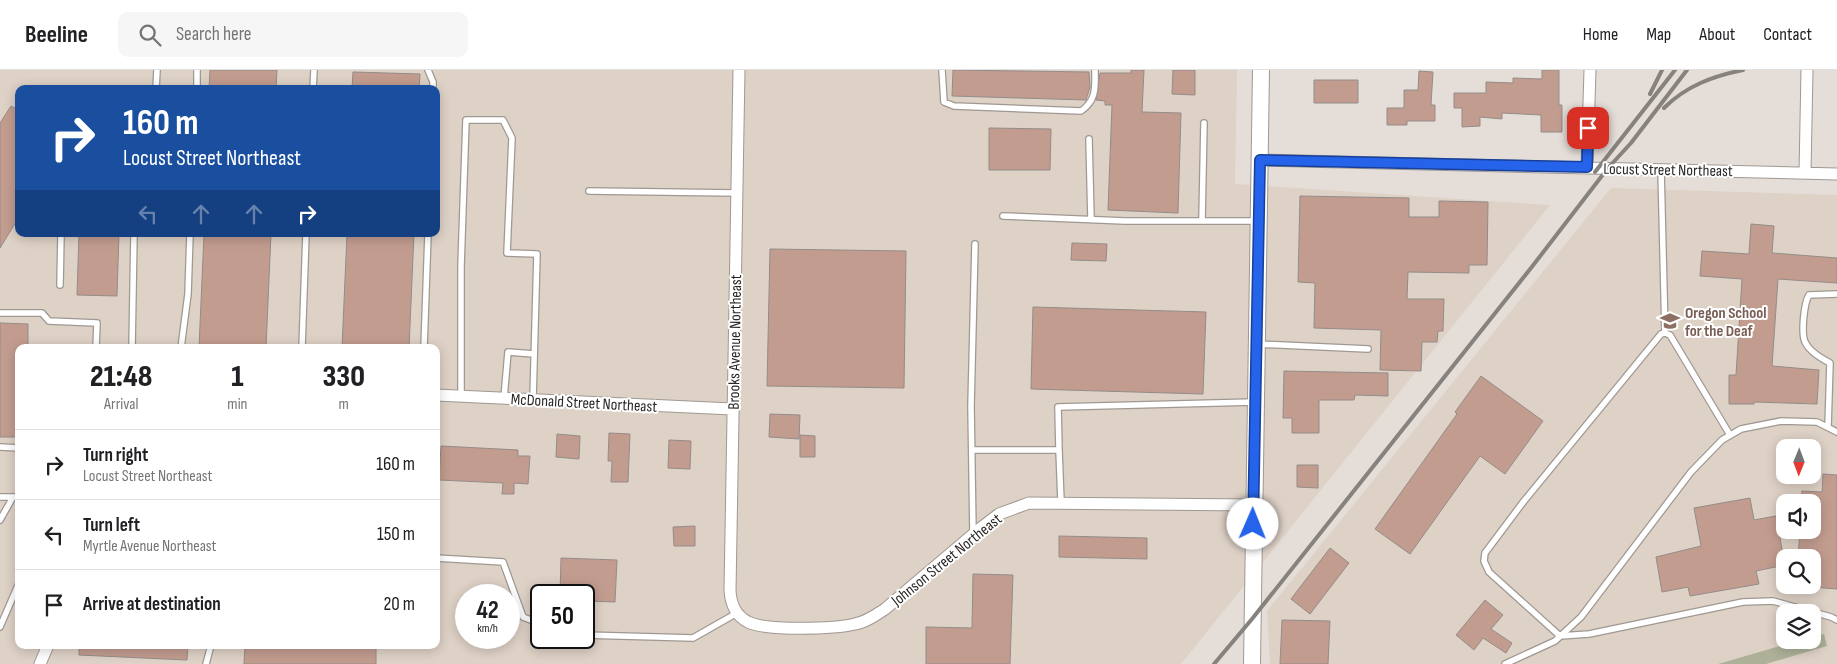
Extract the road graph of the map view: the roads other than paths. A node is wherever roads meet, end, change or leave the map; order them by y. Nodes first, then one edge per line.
1 (158, 70) edge
2 (197, 70) edge
3 (314, 70) edge
4 (428, 70) edge
5 (739, 70) edge
6 (942, 70) edge
7 (1095, 70) edge
8 (1261, 70) edge
9 (1590, 70) edge
10 (1807, 70) edge
11 (156, 85) edge
12 (197, 85) edge
13 (313, 85) edge
14 (433, 85) edge
15 (1204, 123) dead end
16 (1089, 139) dead end
17 (1260, 160) junction
18 (1587, 167) junction
19 (1660, 169) junction
20 (1805, 173) junction
21 (1837, 174) edge
22 (589, 191) dead end
23 (737, 193) junction
24 (1003, 216) dead end
25 (1091, 219) junction
26 (1202, 220) junction
27 (1258, 221) junction
28 (61, 237) edge
29 (134, 237) edge
30 (190, 237) edge
31 (306, 237) edge
32 (428, 237) edge
33 (975, 244) dead end
34 (60, 285) dead end
35 (1837, 294) edge
36 (0, 313) edge
37 (1665, 332) junction
38 (96, 344) edge
39 (132, 344) edge
40 (181, 344) edge
41 (302, 344) edge
42 (424, 344) edge
43 (1256, 344) junction
44 (1368, 349) dead end
45 (534, 354) junction
46 (440, 395) edge
47 (461, 396) junction
48 (504, 398) junction
49 (533, 400) junction
50 (1255, 402) junction
51 (732, 409) junction
52 (1828, 427) junction
53 (1836, 430) edge
54 (1730, 435) junction
55 (0, 447) edge
56 (15, 448) edge
57 (972, 450) junction
58 (1059, 450) junction
59 (0, 497) edge
60 (15, 497) edge
61 (15, 498) edge
62 (1061, 502) junction
63 (1253, 506) junction
64 (0, 520) edge
65 (973, 534) junction
66 (440, 558) edge
67 (15, 592) edge
68 (737, 613) junction
69 (530, 620) edge
70 (1837, 620) edge
71 (0, 627) edge
72 (595, 635) edge
73 (1560, 636) junction
74 (46, 649) edge
75 (210, 649) edge
76 (40, 664) edge
77 (206, 664) edge
78 (1252, 664) edge
79 (1505, 664) edge

1 - 11 lane
2 - 12 lane
3 - 13 lane
4 - 14 lane
5 - 23 street, Brooks Avenue Northeast
6 - 7 lane
8 - 17 main road
9 - 18 street
10 - 20 street
15 - 26 lane
16 - 25 lane
17 - 18 street, Locust Street Northeast
17 - 27 main road
18 - 19 street, Locust Street Northeast
19 - 20 street, Locust Street Northeast
19 - 37 lane
20 - 21 street, Locust Street Northeast
22 - 23 lane
23 - 51 street, Brooks Avenue Northeast
24 - 25 lane
25 - 26 lane
26 - 27 lane
27 - 43 main road
28 - 34 lane
29 - 39 lane
30 - 40 lane
31 - 41 lane
32 - 42 lane
33 - 57 lane
35 - 52 lane
36 - 38 lane
37 - 54 lane
37 - 73 lane
43 - 44 lane
43 - 50 main road
45 - 47 lane
45 - 48 lane
45 - 49 lane
46 - 47 street, McDonald Street Northeast
47 - 48 street, McDonald Street Northeast
48 - 49 street, McDonald Street Northeast
49 - 51 street, McDonald Street Northeast
50 - 58 lane
50 - 63 main road
51 - 68 street, Brooks Avenue Northeast
52 - 53 lane
52 - 54 lane
54 - 73 lane
55 - 56 lane
57 - 58 lane
57 - 65 lane
58 - 62 lane
59 - 60 lane
61 - 64 lane
62 - 63 street, Johnson Street Northeast
62 - 65 street, Johnson Street Northeast
63 - 78 main road
65 - 68 street, Johnson Street Northeast
66 - 69 lane
67 - 71 lane
68 - 72 lane
70 - 73 lane
73 - 79 lane
74 - 76 street
75 - 77 lane

